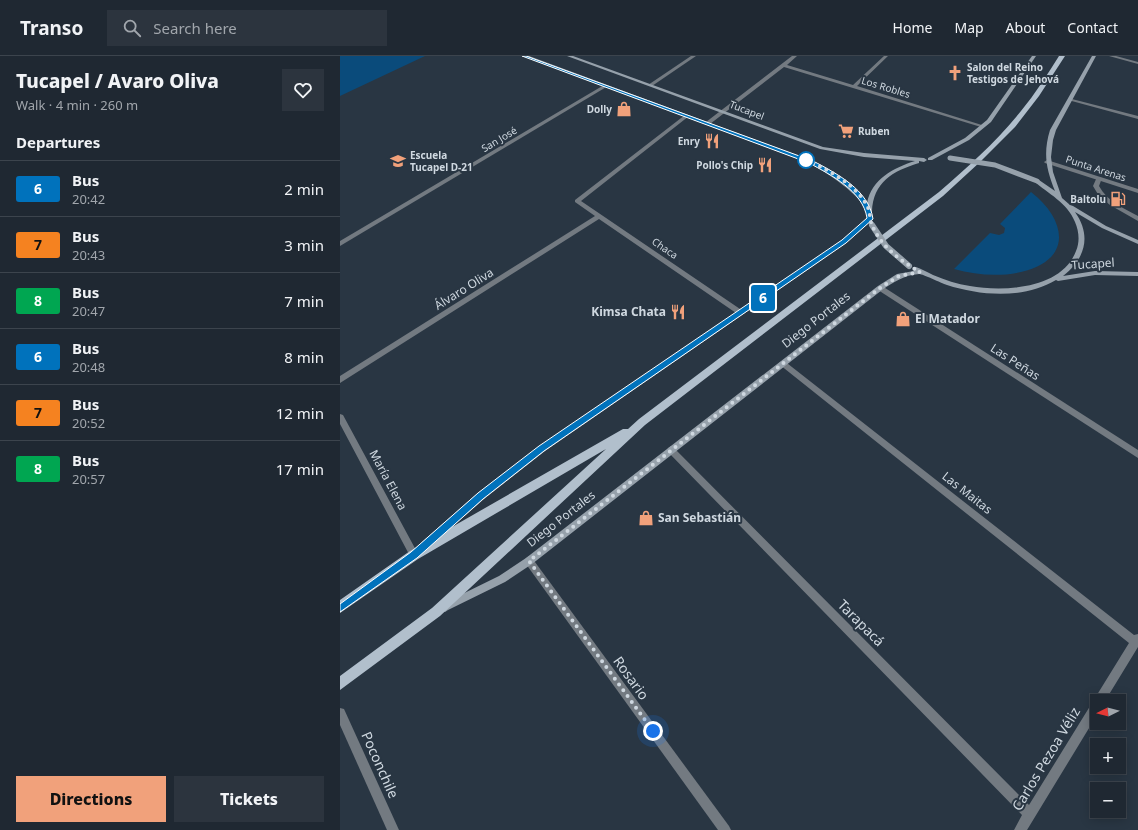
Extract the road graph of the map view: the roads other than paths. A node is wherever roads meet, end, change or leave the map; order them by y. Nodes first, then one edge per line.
1 (525, 56) edge
2 (569, 56) edge
3 (694, 56) edge
4 (795, 56) edge
5 (886, 56) edge
6 (1034, 56) edge
7 (1062, 56) edge
8 (1094, 56) edge
9 (1111, 56) edge
10 (1138, 63) edge
11 (783, 65) junction
12 (650, 85) junction
13 (606, 86) junction
14 (854, 86) junction
15 (1070, 98) junction
16 (723, 111) junction
17 (688, 116) junction
18 (1138, 118) edge
19 (708, 124) junction
20 (983, 126) junction
21 (930, 159) junction
22 (924, 160) junction
23 (1048, 162) junction
24 (1099, 178) junction
25 (1138, 191) edge
26 (1063, 201) junction
27 (869, 210) junction
28 (600, 216) junction
29 (1138, 219) edge
30 (871, 222) junction
31 (1138, 242) edge
32 (340, 244) edge
33 (920, 272) junction
34 (1138, 274) edge
35 (1050, 282) junction
36 (880, 288) junction
37 (742, 313) junction
38 (783, 363) junction
39 (340, 380) edge
40 (340, 417) edge
41 (642, 422) junction
42 (672, 450) junction
43 (1138, 454) edge
44 (414, 555) junction
45 (529, 561) junction
46 (340, 607) edge
47 (436, 612) junction
48 (1137, 640) edge
49 (340, 684) edge
50 (1103, 694) edge
51 (340, 713) edge
52 (1090, 716) edge
53 (1030, 815) junction
54 (393, 830) edge
55 (725, 830) edge
56 (1020, 830) edge

1 - 13 main road
2 - 12 main road, Tucapel
3 - 12 street
4 - 11 street
5 - 14 street
6 - 20 main road
7 - 41 main road, Diego Portales
8 - 15 main road
9 - 10 street
11 - 14 street, Los Robles
11 - 16 street
12 - 16 main road, Tucapel
13 - 17 main road
13 - 32 street, San José
14 - 20 street, Los Robles
15 - 18 street
15 - 23 main road
16 - 19 street
16 - 22 main road, Tucapel
17 - 19 main road
17 - 28 street, Chaca
19 - 27 main road
20 - 21 main road
21 - 22 main road
21 - 26 main road, bridge
22 - 27 main road
23 - 24 street, Punta Arenas
23 - 26 main road
24 - 25 street, Punta Arenas
24 - 29 street
26 - 31 main road
26 - 35 main road
27 - 30 main road
28 - 37 street, Chaca
28 - 39 street, Álvaro Oliva
30 - 33 main road, Tucapel, bridge
30 - 37 main road
33 - 35 main road, Tucapel
33 - 36 main road, Diego Portales
34 - 35 main road, Tucapel
36 - 38 main road, Diego Portales
36 - 43 street, Las Peñas
37 - 44 main road
38 - 42 main road, Diego Portales
38 - 48 street, Las Maitas
40 - 44 street, María Elena
41 - 44 main road, Diego Portales
41 - 47 main road, Diego Portales
42 - 45 main road, Diego Portales
42 - 53 street, Tarapacá
44 - 46 main road, Diego Portales
45 - 47 main road, Diego Portales
45 - 55 street, Rosario
47 - 49 main road
48 - 50 street
51 - 54 street, Poconchile
52 - 53 street, Carlos Pezoa Véliz
53 - 56 street, Carlos Pezoa Véliz

